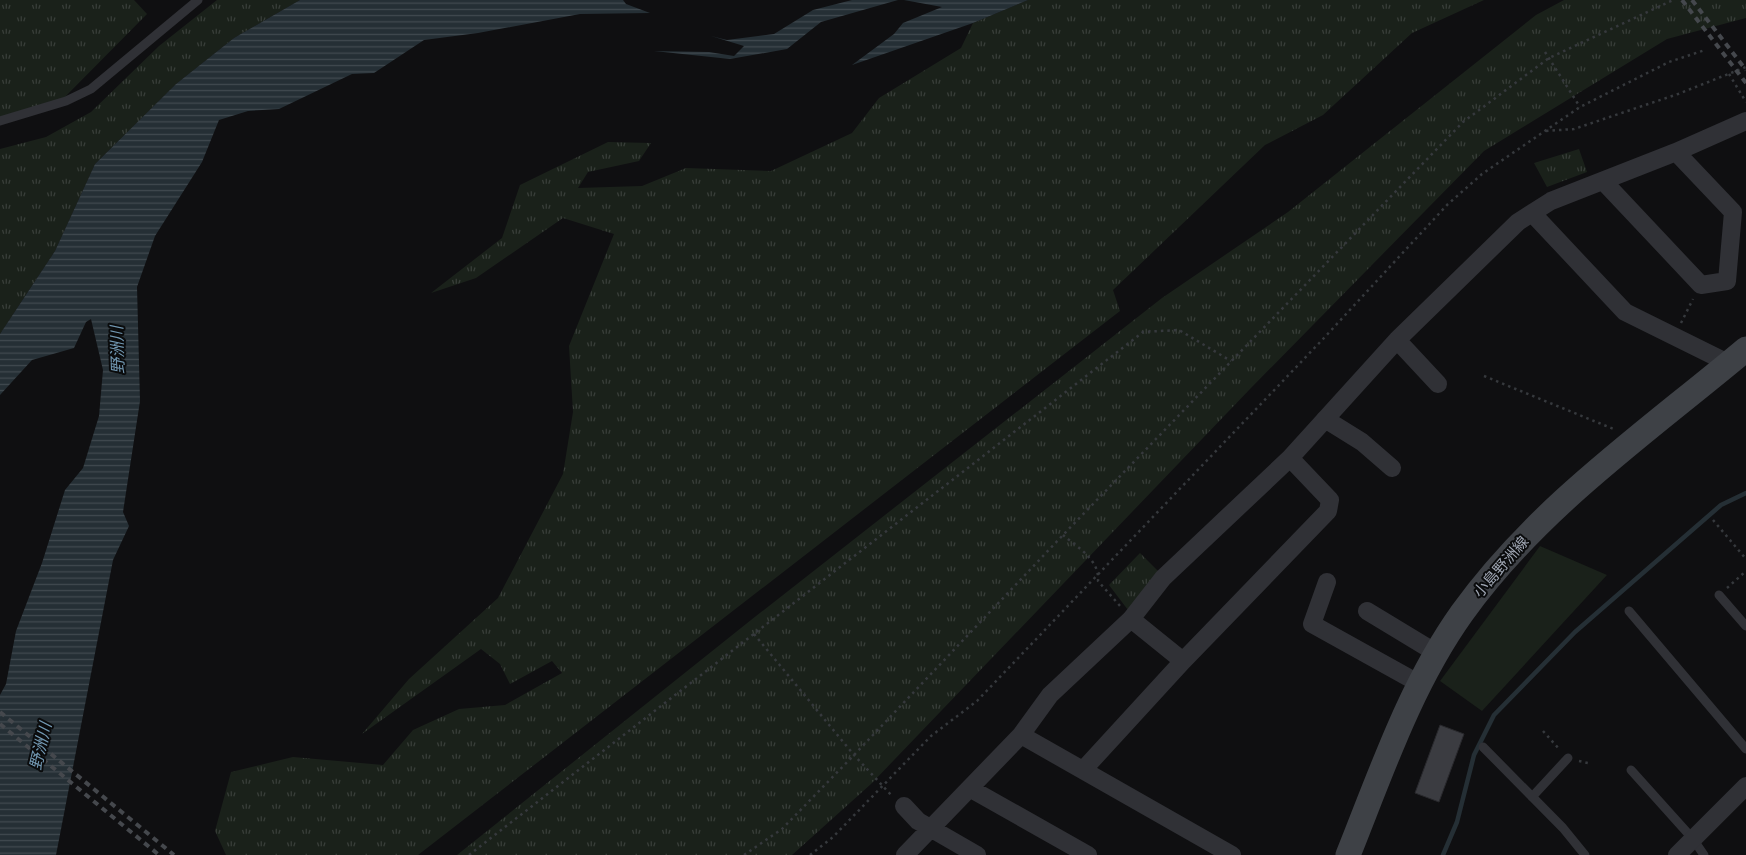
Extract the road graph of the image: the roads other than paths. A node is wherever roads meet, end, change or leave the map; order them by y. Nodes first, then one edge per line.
1 (198, 0) edge
2 (0, 121) edge
3 (1746, 121) edge
4 (1676, 152) junction
5 (1604, 182) junction
6 (1532, 213) junction
7 (1397, 340) junction
8 (1746, 350) edge
9 (1727, 366) junction
10 (1438, 384) dead end
11 (1325, 419) junction
12 (1290, 458) junction
13 (1392, 468) dead end
14 (1327, 582) dead end
15 (1719, 595) road end
16 (1629, 610) dead end
17 (1367, 611) dead end
18 (1131, 619) junction
19 (1746, 626) edge
20 (1438, 654) junction
21 (1183, 661) junction
22 (1420, 684) junction
23 (1021, 736) junction
24 (1483, 747) dead end
25 (1746, 749) edge
26 (1568, 758) dead end
27 (1083, 770) junction
28 (1631, 770) dead end
29 (1746, 786) edge
30 (971, 789) junction
31 (1532, 797) junction
32 (899, 802) road end
33 (932, 829) junction
34 (1693, 839) junction
35 (905, 855) edge
36 (977, 855) edge
37 (1088, 855) edge
38 (1232, 855) edge
39 (1348, 855) edge
40 (1584, 855) edge
41 (1677, 855) edge
42 (1704, 855) edge

1 - 2 lane
3 - 4 street
4 - 5 street
4 - 5 street
5 - 6 street
6 - 7 street
6 - 9 street
7 - 10 street
7 - 11 street
8 - 9 main road, 小島野洲線
9 - 20 main road, 小島野洲線
11 - 12 street
11 - 13 street
12 - 18 street
12 - 21 street
14 - 22 street
15 - 19 lane
16 - 25 lane
17 - 20 street
18 - 21 street
18 - 23 street
20 - 22 main road, 小島野洲線
21 - 27 street
22 - 39 main road, 小島野洲線
23 - 27 street
23 - 30 street
24 - 31 lane
26 - 31 lane
27 - 38 street
28 - 34 lane
29 - 34 street
30 - 33 street
30 - 37 street
31 - 40 lane
32 - 33 street
33 - 35 street
33 - 36 street
34 - 41 street
34 - 42 lane

